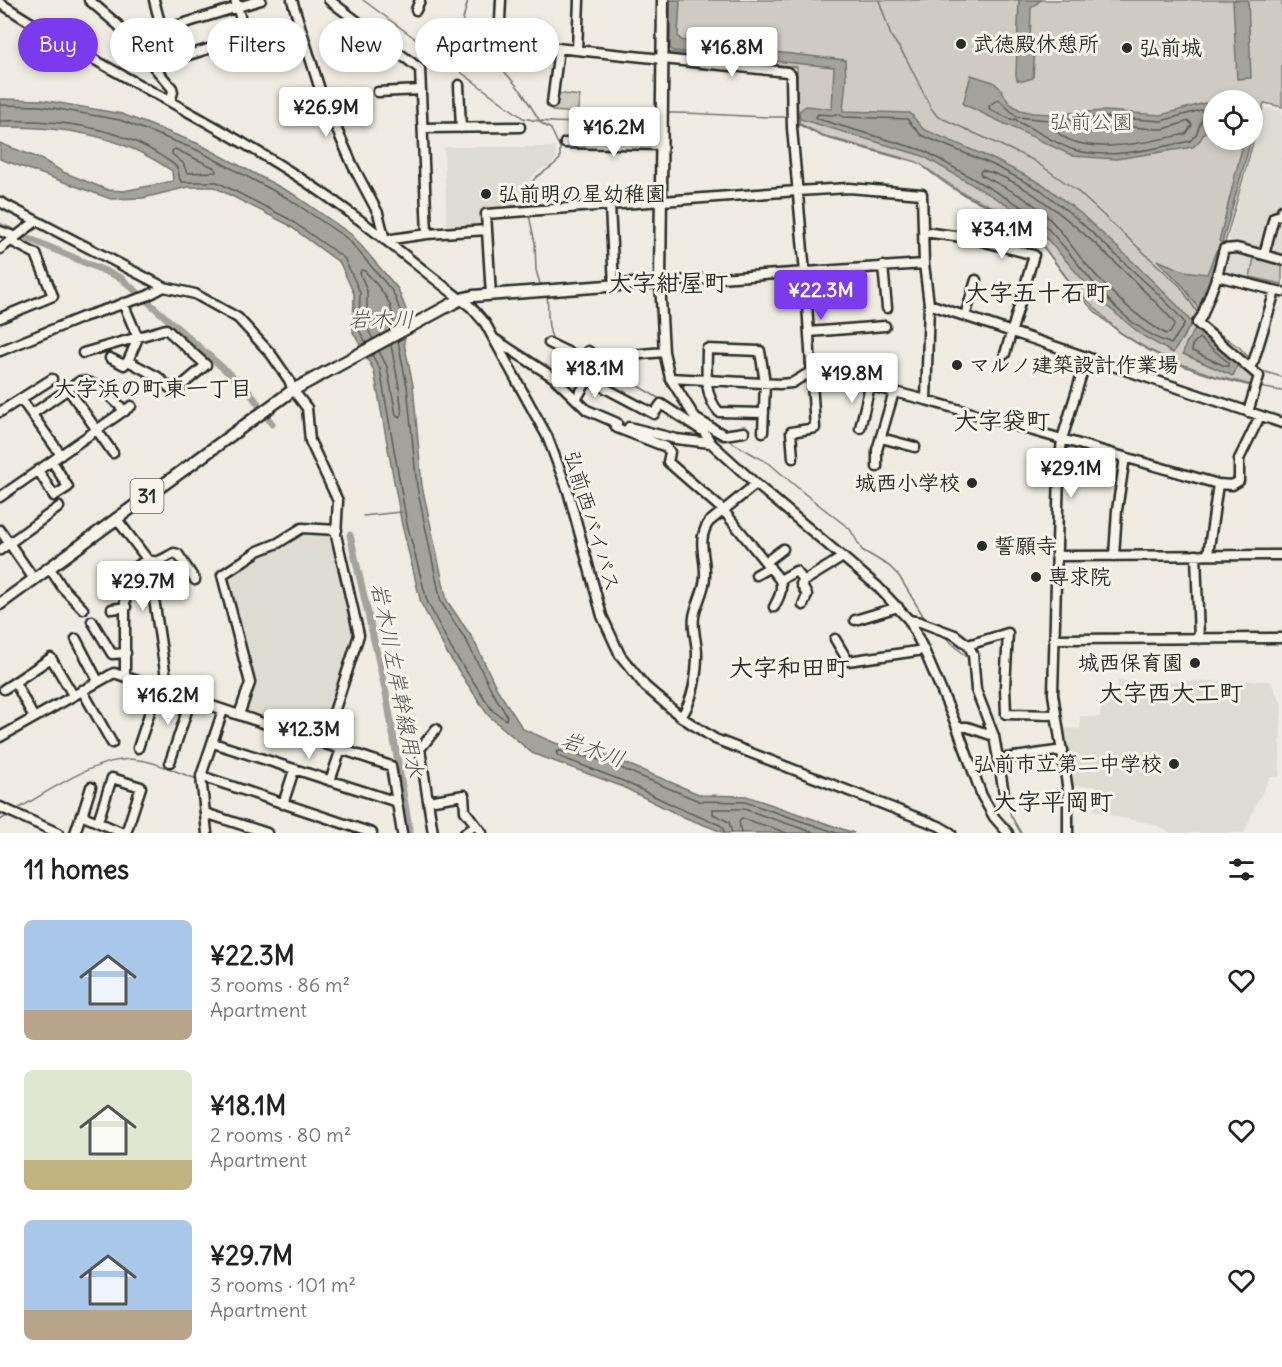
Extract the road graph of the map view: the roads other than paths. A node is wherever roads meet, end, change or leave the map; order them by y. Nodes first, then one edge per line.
1 (90, 0) edge
2 (154, 0) edge
3 (261, 0) edge
4 (292, 0) edge
5 (329, 0) edge
6 (420, 0) edge
7 (501, 0) edge
8 (579, 0) edge
9 (663, 0) edge
10 (0, 3) edge
11 (236, 4) edge
12 (416, 10) dead end
13 (110, 18) edge
14 (159, 18) edge
15 (195, 18) edge
16 (297, 18) edge
17 (560, 48) junction
18 (307, 50) edge
19 (577, 50) junction
20 (662, 58) junction
21 (158, 72) edge
22 (459, 85) dead end
23 (421, 90) junction
24 (378, 92) dead end
25 (170, 101) junction
26 (552, 103) dead end
27 (520, 127) dead end
28 (423, 128) junction
29 (461, 128) junction
30 (565, 143) dead end
31 (662, 145) junction
32 (797, 191) junction
33 (0, 202) edge
34 (661, 202) junction
35 (610, 206) junction
36 (1282, 210) edge
37 (35, 222) junction
38 (487, 230) junction
39 (0, 231) edge
40 (924, 232) junction
41 (427, 234) junction
42 (17, 237) junction
43 (385, 240) junction
44 (0, 249) edge
45 (1264, 255) junction
46 (1282, 260) edge
47 (924, 264) junction
48 (883, 266) junction
49 (805, 273) junction
50 (1217, 276) junction
51 (976, 280) dead end
52 (660, 282) junction
53 (614, 285) junction
54 (164, 287) junction
55 (1279, 292) edge
56 (491, 295) junction
57 (461, 299) junction
58 (123, 303) junction
59 (929, 304) junction
60 (887, 309) dead end
61 (965, 316) junction
62 (0, 318) edge
63 (885, 326) dead end
64 (1013, 331) junction
65 (809, 332) junction
66 (491, 337) junction
67 (138, 338) junction
68 (549, 343) dead end
69 (0, 351) edge
70 (588, 351) dead end
71 (664, 352) junction
72 (83, 353) dead end
73 (1005, 354) dead end
74 (1087, 357) junction
75 (110, 358) dead end
76 (128, 361) junction
77 (1250, 367) junction
78 (812, 371) junction
79 (670, 378) junction
80 (52, 379) dead end
81 (588, 379) junction
82 (707, 380) junction
83 (765, 383) junction
84 (870, 386) junction
85 (68, 389) junction
86 (296, 389) junction
87 (894, 392) junction
88 (577, 398) junction
89 (21, 399) junction
90 (926, 400) junction
91 (0, 412) edge
92 (1248, 412) junction
93 (764, 413) junction
94 (32, 414) junction
95 (1260, 416) junction
96 (697, 420) junction
97 (613, 422) junction
98 (1282, 423) edge
99 (860, 428) dead end
100 (98, 430) junction
101 (704, 432) junction
102 (744, 432) dead end
103 (764, 432) dead end
104 (881, 438) junction
105 (1062, 439) junction
106 (711, 443) junction
107 (915, 447) dead end
108 (113, 453) dead end
109 (61, 455) junction
110 (1125, 457) junction
111 (793, 458) dead end
112 (52, 461) junction
113 (877, 467) dead end
114 (38, 471) junction
115 (756, 484) junction
116 (1218, 484) junction
117 (0, 498) edge
118 (59, 507) dead end
119 (723, 510) junction
120 (116, 518) junction
121 (0, 530) edge
122 (337, 530) junction
123 (8, 543) junction
124 (783, 549) dead end
125 (0, 550) edge
126 (1196, 555) junction
127 (1208, 555) junction
128 (1282, 555) edge
129 (1056, 556) junction
130 (1114, 556) junction
131 (843, 557) junction
132 (147, 559) junction
133 (768, 565) junction
134 (49, 567) junction
135 (135, 568) dead end
136 (756, 575) dead end
137 (34, 579) junction
138 (195, 580) dead end
139 (780, 580) junction
140 (804, 581) junction
141 (0, 604) edge
142 (802, 605) dead end
143 (126, 607) junction
144 (774, 607) dead end
145 (898, 608) junction
146 (82, 609) dead end
147 (112, 609) dead end
148 (855, 620) dead end
149 (909, 620) junction
150 (92, 621) dead end
151 (1282, 638) edge
152 (76, 639) dead end
153 (835, 639) dead end
154 (1054, 639) junction
155 (1198, 639) junction
156 (968, 645) junction
157 (924, 650) junction
158 (126, 653) junction
159 (125, 676) junction
160 (98, 681) junction
161 (15, 682) junction
162 (158, 687) junction
163 (4, 689) dead end
164 (82, 690) junction
165 (168, 691) junction
166 (73, 695) junction
167 (191, 699) junction
168 (223, 710) junction
169 (240, 712) dead end
170 (1056, 715) junction
171 (681, 717) junction
172 (34, 718) junction
173 (957, 727) junction
174 (436, 729) dead end
175 (1, 735) edge
176 (994, 736) junction
177 (112, 743) dead end
178 (213, 743) junction
179 (324, 743) junction
180 (138, 748) dead end
181 (342, 749) junction
182 (1063, 750) junction
183 (1000, 759) junction
184 (170, 762) dead end
185 (294, 770) junction
186 (202, 779) junction
187 (330, 781) junction
188 (91, 787) dead end
189 (1004, 793) dead end
190 (428, 801) junction
191 (396, 802) junction
192 (283, 804) junction
193 (8, 810) edge
194 (205, 813) junction
195 (82, 816) junction
196 (98, 821) junction
197 (475, 825) junction
198 (58, 833) edge
199 (75, 833) edge
200 (125, 833) edge
201 (207, 833) edge
202 (266, 833) edge
203 (372, 833) edge
204 (402, 833) edge
205 (434, 833) edge
206 (465, 833) edge
207 (482, 833) edge
208 (951, 833) edge
209 (1008, 833) edge
210 (1068, 833) edge

1 - 13 street
2 - 14 street
3 - 11 street
4 - 16 street
5 - 23 street
6 - 12 street
7 - 17 street
8 - 19 street
9 - 20 main road
10 - 25 street, 弘前西バイパス
11 - 15 street
17 - 19 street
17 - 26 street
18 - 43 street
19 - 20 street
20 - 31 main road
20 - 32 street
21 - 25 street
22 - 29 street
23 - 24 street
23 - 28 street
25 - 43 street, 弘前西バイパス
27 - 29 street
28 - 29 street
28 - 41 street
30 - 31 street
31 - 34 main road
32 - 34 street
32 - 40 street
32 - 49 street
33 - 37 street
34 - 35 street
34 - 52 main road
35 - 38 street
35 - 53 street
36 - 45 street
37 - 42 street
37 - 54 street
38 - 41 street
38 - 56 street
39 - 42 street
40 - 47 street
40 - 64 street
41 - 43 street
42 - 44 street
42 - 62 street
43 - 57 street, 弘前西バイパス
45 - 46 street
45 - 50 street
47 - 48 street
47 - 59 street
48 - 49 street
48 - 60 street
49 - 52 street
49 - 65 street
50 - 55 street
50 - 77 street
51 - 61 street
52 - 53 main road, 31
52 - 71 street
53 - 56 main road, 31
54 - 58 street
54 - 86 street
55 - 77 street
56 - 57 main road, 31
57 - 66 street, 弘前西バイパス
57 - 86 main road, 31
58 - 67 street
58 - 69 street
59 - 61 street
59 - 90 street
61 - 64 street
63 - 65 street
64 - 73 street
64 - 74 street
65 - 78 street
66 - 88 street
66 - 171 street, 弘前西バイパス
67 - 72 street
67 - 76 street
67 - 76 street
68 - 81 street
70 - 71 street
71 - 79 street
74 - 92 street
74 - 105 street
75 - 76 street
77 - 92 street
78 - 83 street
78 - 84 street
78 - 111 street
79 - 82 street
79 - 96 street
80 - 89 street
81 - 88 street
81 - 101 street
82 - 83 street
82 - 83 street
82 - 93 street
83 - 93 street
84 - 87 street
84 - 99 street
85 - 94 street
85 - 100 street
85 - 100 street
86 - 120 main road, 31
86 - 122 street
87 - 90 street
87 - 104 street
88 - 97 street
89 - 91 street
89 - 94 street
90 - 105 street
92 - 95 street
93 - 103 street
94 - 109 street
95 - 98 street
95 - 116 street
96 - 101 street
96 - 102 street
97 - 106 street
97 - 119 street
100 - 108 street
100 - 109 street
101 - 106 street
104 - 107 street
104 - 113 street
105 - 110 street
105 - 129 street
106 - 115 street
109 - 112 street
110 - 116 street
110 - 130 street
112 - 114 street
112 - 114 street
114 - 117 street
115 - 119 street
115 - 131 street
116 - 127 street
118 - 123 street
119 - 133 street
119 - 171 street
120 - 132 street
120 - 134 main road, 31
121 - 123 street
122 - 169 street
122 - 179 street
123 - 125 street
123 - 137 street
124 - 133 street
126 - 127 street
126 - 130 street
126 - 155 street
127 - 128 street
129 - 130 street
129 - 154 street
131 - 140 street
131 - 145 street
132 - 135 street
132 - 138 street
133 - 136 street
133 - 139 street
134 - 137 main road, 31
134 - 146 street
137 - 141 main road, 31
139 - 140 street
139 - 144 street
140 - 142 street
143 - 147 street
143 - 158 street
143 - 165 street
145 - 148 street
145 - 149 street
149 - 156 street
149 - 157 street
150 - 158 street
151 - 155 street
152 - 160 street
153 - 157 street
154 - 155 street
154 - 170 street
156 - 170 street
156 - 176 street
157 - 173 street
158 - 159 street
159 - 160 street
159 - 162 street
160 - 164 street
161 - 163 street
161 - 166 street
161 - 172 street
162 - 165 street
162 - 180 street
164 - 166 street
164 - 177 street
165 - 167 street
166 - 172 street
167 - 168 street
167 - 184 street
168 - 178 street
168 - 179 street
170 - 182 street
171 - 208 street, 弘前西バイパス
172 - 175 street
173 - 176 street
173 - 209 street
174 - 190 street
176 - 183 street
178 - 185 street
178 - 186 street
179 - 181 street
181 - 187 street
181 - 191 street
182 - 183 street
182 - 210 street
183 - 189 street
185 - 187 street
185 - 192 street
186 - 192 street
186 - 194 street
187 - 191 street
188 - 195 street
190 - 197 street
190 - 205 street
191 - 204 street
192 - 203 street
193 - 198 street
194 - 201 street
194 - 202 street
195 - 196 street
195 - 199 street
196 - 200 street
196 - 200 street
197 - 206 street
197 - 207 street

